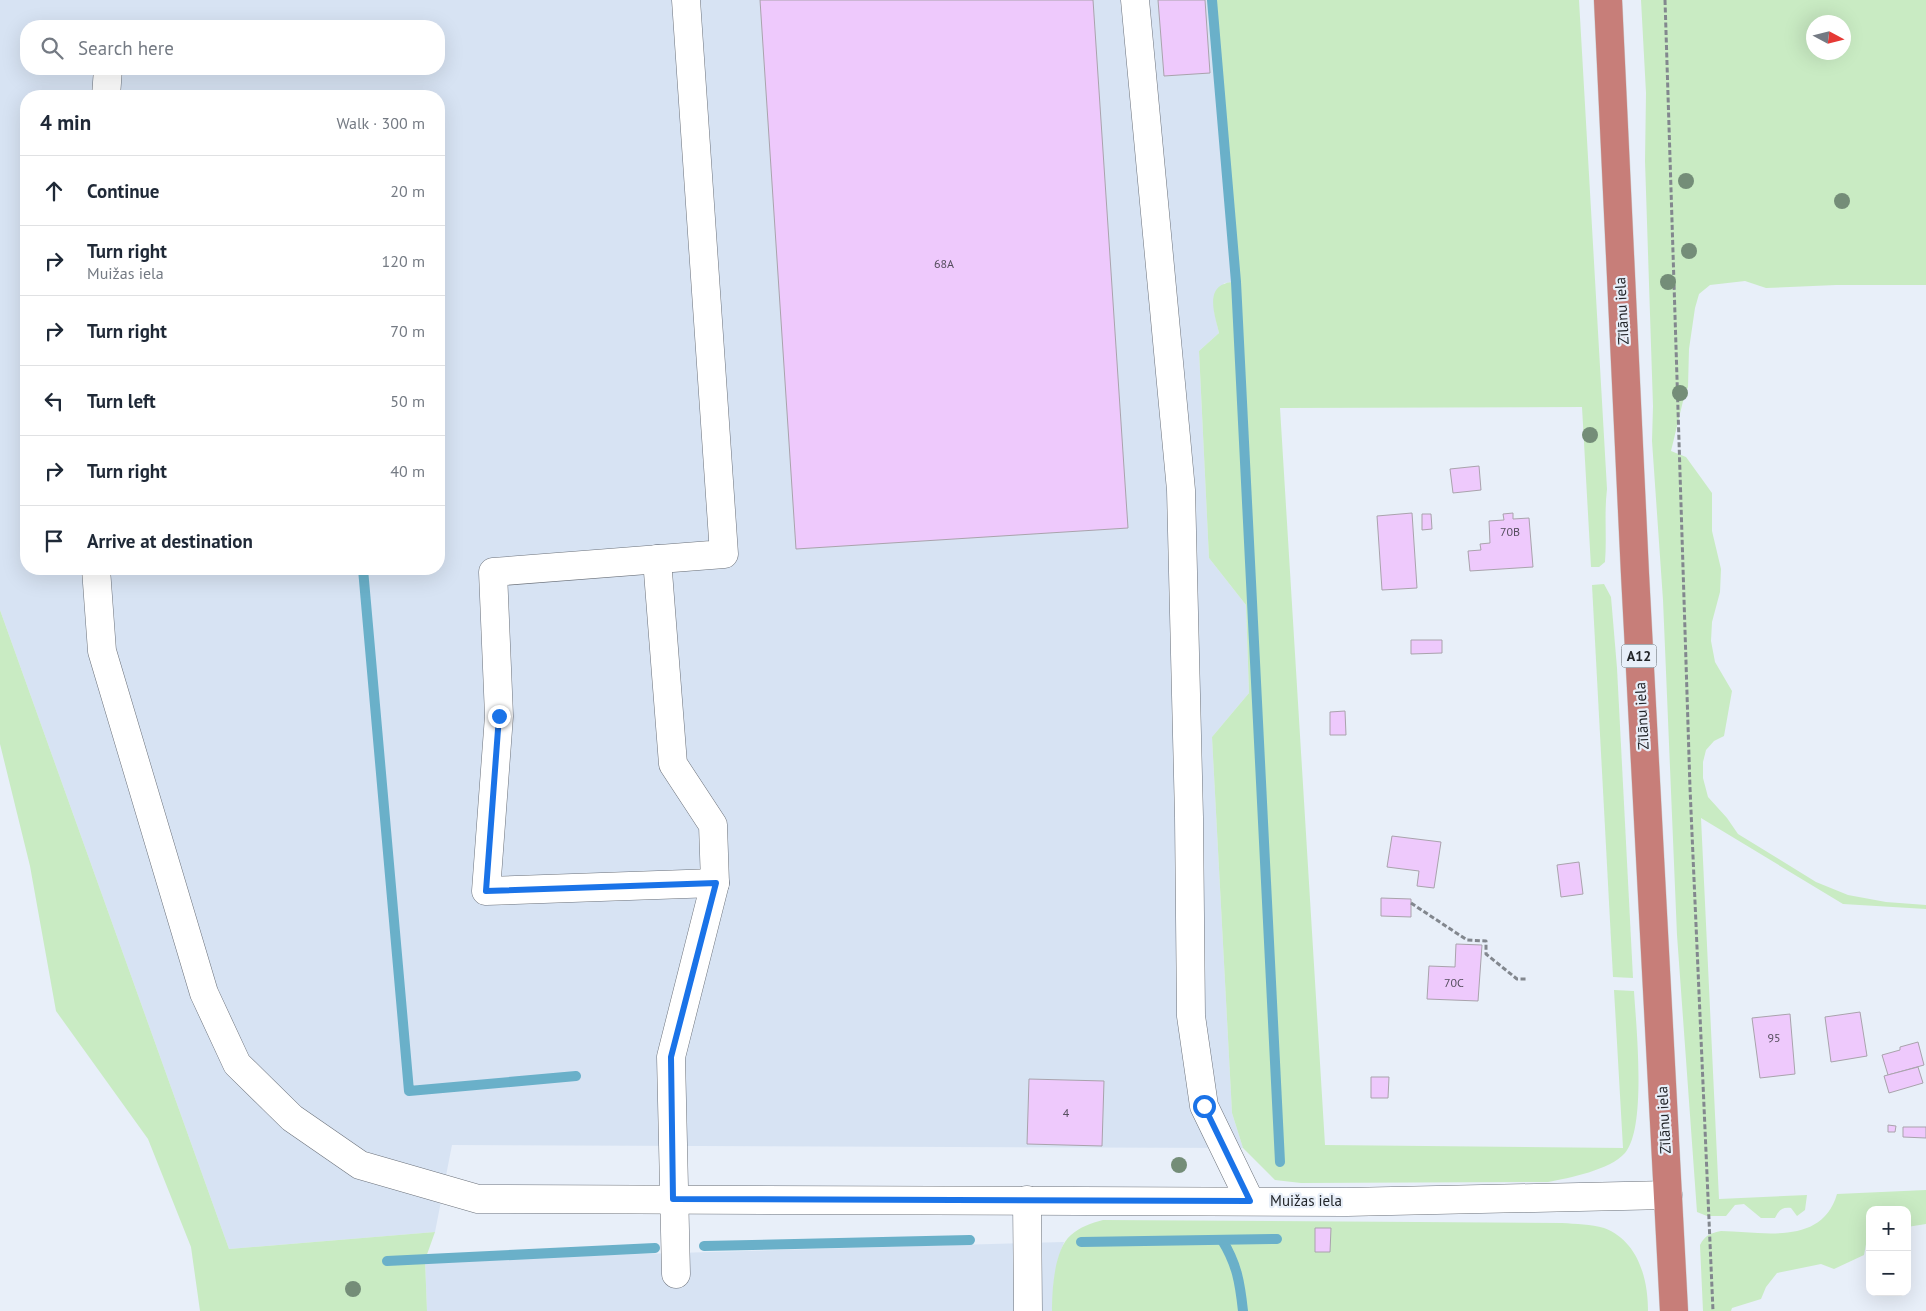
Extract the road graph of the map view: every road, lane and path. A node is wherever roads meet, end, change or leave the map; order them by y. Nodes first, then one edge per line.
1 (686, 0) edge
2 (1135, 0) edge
3 (1608, 0) edge
4 (1665, 0) edge
5 (108, 75) edge
6 (106, 90) edge
7 (657, 559) junction
8 (96, 575) edge
9 (716, 883) junction
10 (1411, 903) dead end
11 (1527, 979) dead end
12 (1668, 1195) junction
13 (673, 1199) junction
14 (1028, 1200) junction
15 (1250, 1201) junction
16 (676, 1274) dead end
17 (1028, 1311) edge
18 (1674, 1311) edge
19 (1712, 1311) edge

1 - 7 street
2 - 15 street
3 - 12 highway, Zīlānu iela / A12
4 - 19 path
5 - 6 street
7 - 9 street
7 - 9 street
8 - 13 street, Muižas iela
9 - 13 street
10 - 11 path
12 - 15 street, Muižas iela
12 - 18 highway, Zīlānu iela / A12
13 - 14 street, Muižas iela
13 - 16 street
14 - 15 street, Muižas iela
14 - 17 street

